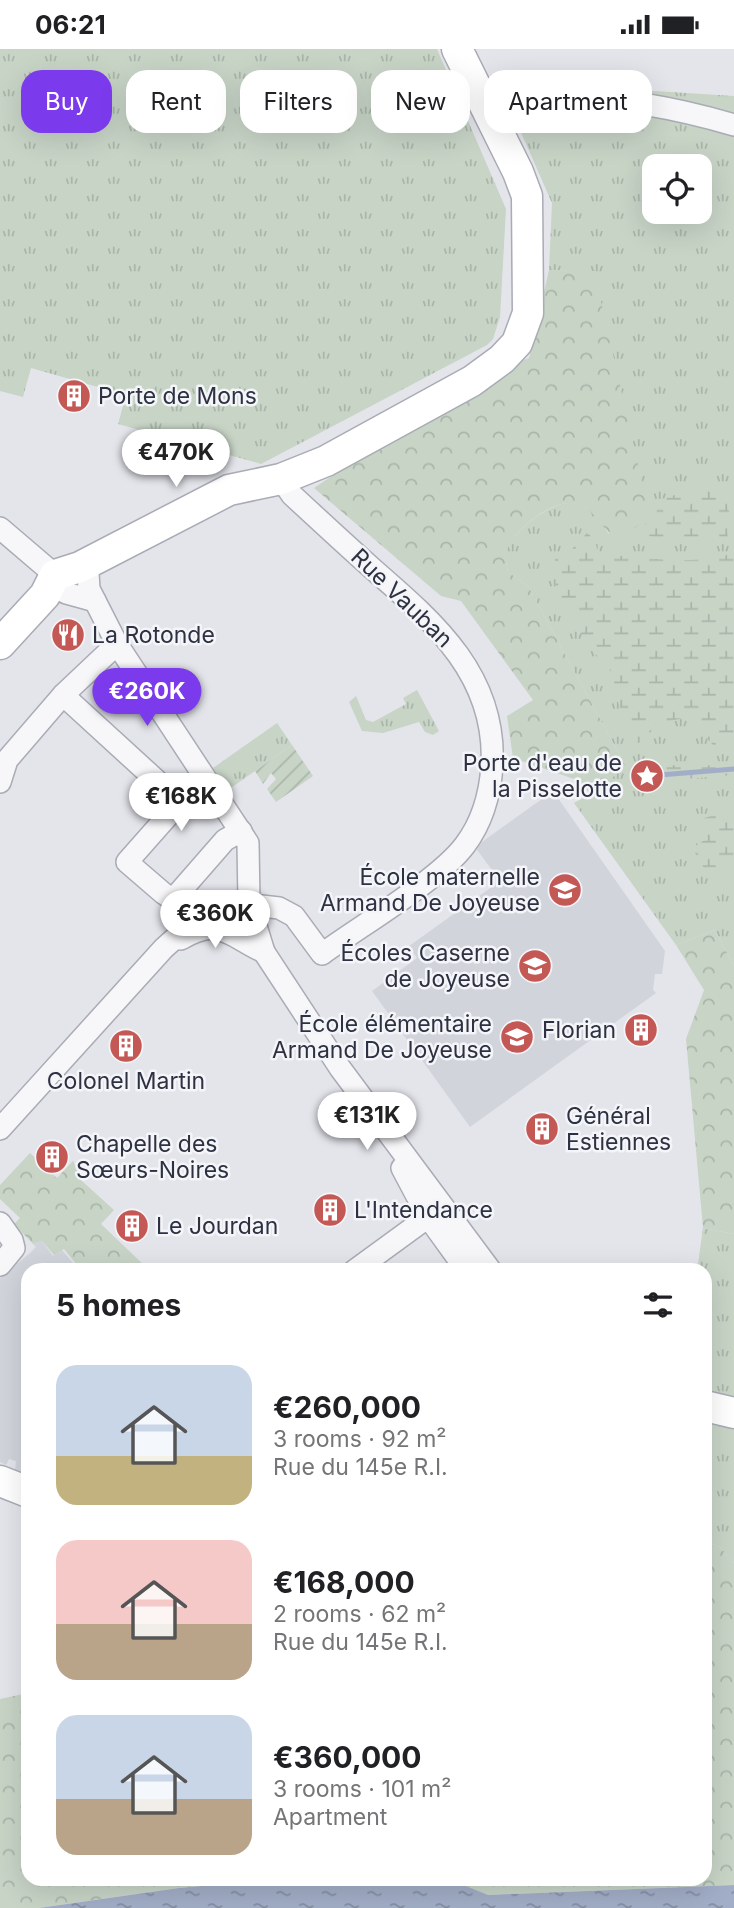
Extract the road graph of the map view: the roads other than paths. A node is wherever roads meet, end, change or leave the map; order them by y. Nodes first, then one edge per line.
1 (462, 56) edge
2 (652, 106) edge
3 (484, 108) edge
4 (734, 125) edge
5 (497, 133) edge
6 (281, 479) junction
7 (0, 528) edge
8 (64, 582) junction
9 (0, 644) edge
10 (117, 645) junction
11 (63, 695) junction
12 (203, 776) junction
13 (0, 782) edge
14 (180, 802) junction
15 (241, 831) junction
16 (249, 903) junction
17 (164, 948) junction
18 (264, 952) junction
19 (340, 1068) junction
20 (3, 1120) edge
21 (428, 1217) junction
22 (0, 1223) edge
23 (365, 1263) edge
24 (461, 1263) edge
25 (485, 1263) edge
26 (0, 1265) edge
27 (712, 1408) edge
28 (734, 1413) edge
29 (0, 1481) edge
30 (21, 1489) edge

1 - 3 main road
2 - 4 street
5 - 6 main road
6 - 8 main road
6 - 16 street, Rue Vauban
7 - 8 street
8 - 9 main road
8 - 10 street
10 - 11 street
10 - 12 street
11 - 13 street
11 - 14 street
12 - 14 street
12 - 15 street
14 - 15 street
15 - 16 street
16 - 17 street
16 - 18 street
17 - 18 street
17 - 20 street
18 - 19 street
19 - 21 street
19 - 25 street
21 - 23 street
21 - 24 street
22 - 26 street
27 - 28 main road
29 - 30 main road

